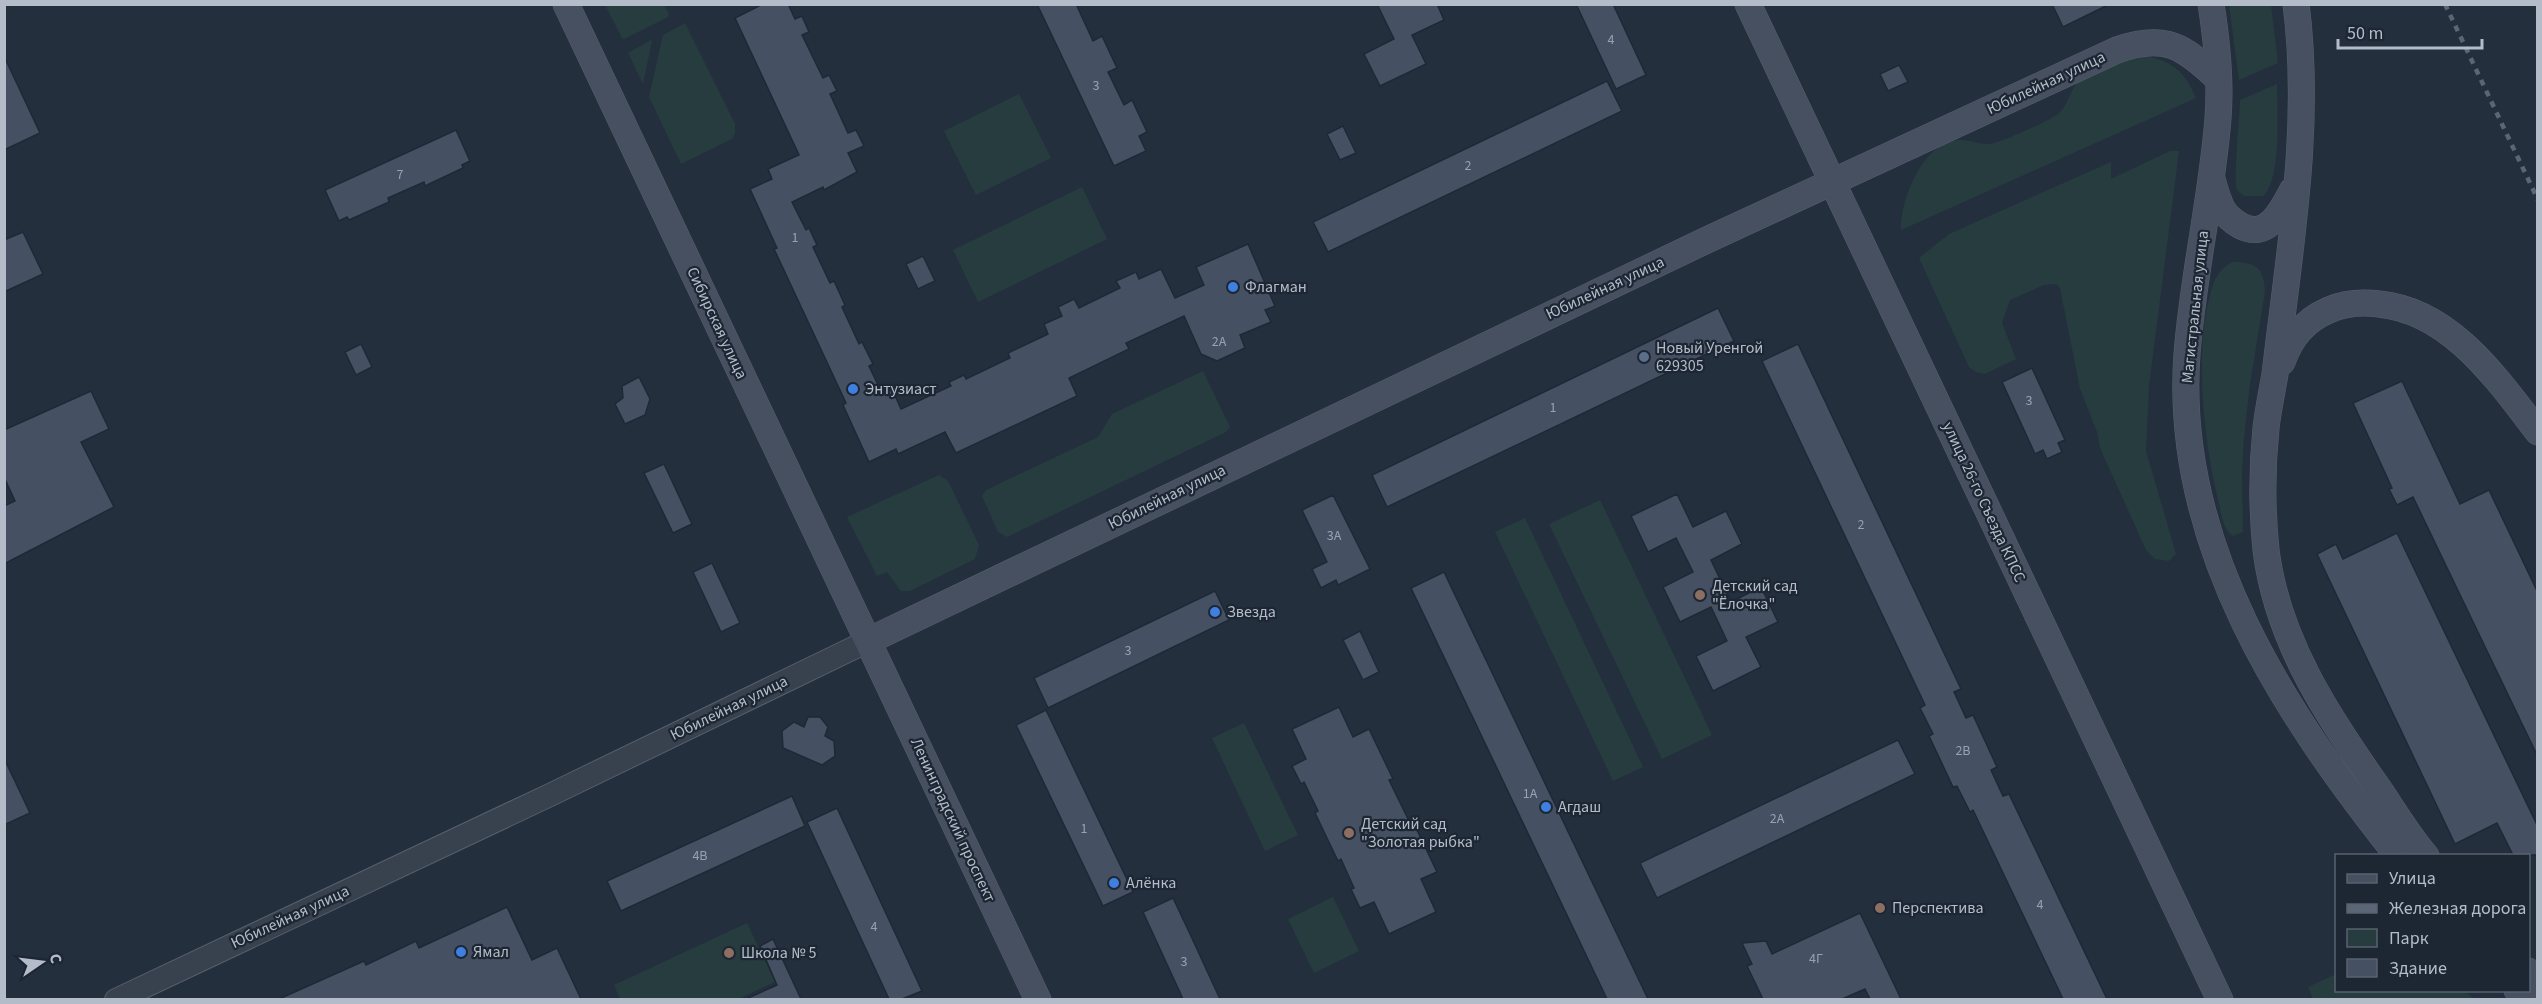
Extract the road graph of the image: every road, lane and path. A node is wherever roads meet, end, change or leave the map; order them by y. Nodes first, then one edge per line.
1 (566, 4) edge
2 (1748, 4) edge
3 (2211, 4) edge
4 (2296, 4) edge
5 (2218, 79) junction
6 (2212, 179) junction
7 (1832, 181) junction
8 (2297, 183) junction
9 (2273, 384) junction
10 (2538, 432) edge
11 (868, 641) junction
12 (2397, 854) edge
13 (2425, 854) edge
14 (116, 999) edge
15 (1038, 999) edge
16 (2220, 999) edge

1 - 11 main road, Сибирская улица
2 - 7 main road, улица 26-го Съезда КПСС
3 - 5 main road, Магистральная улица
4 - 8 main road
5 - 6 main road, Магистральная улица
5 - 7 main road, Юбилейная улица
6 - 8 main road
6 - 12 main road, Магистральная улица
7 - 11 main road, Юбилейная улица
7 - 16 main road, улица 26-го Съезда КПСС
8 - 9 main road
9 - 10 main road
9 - 13 main road
11 - 14 street, Юбилейная улица
11 - 15 main road, Ленинградский проспект

